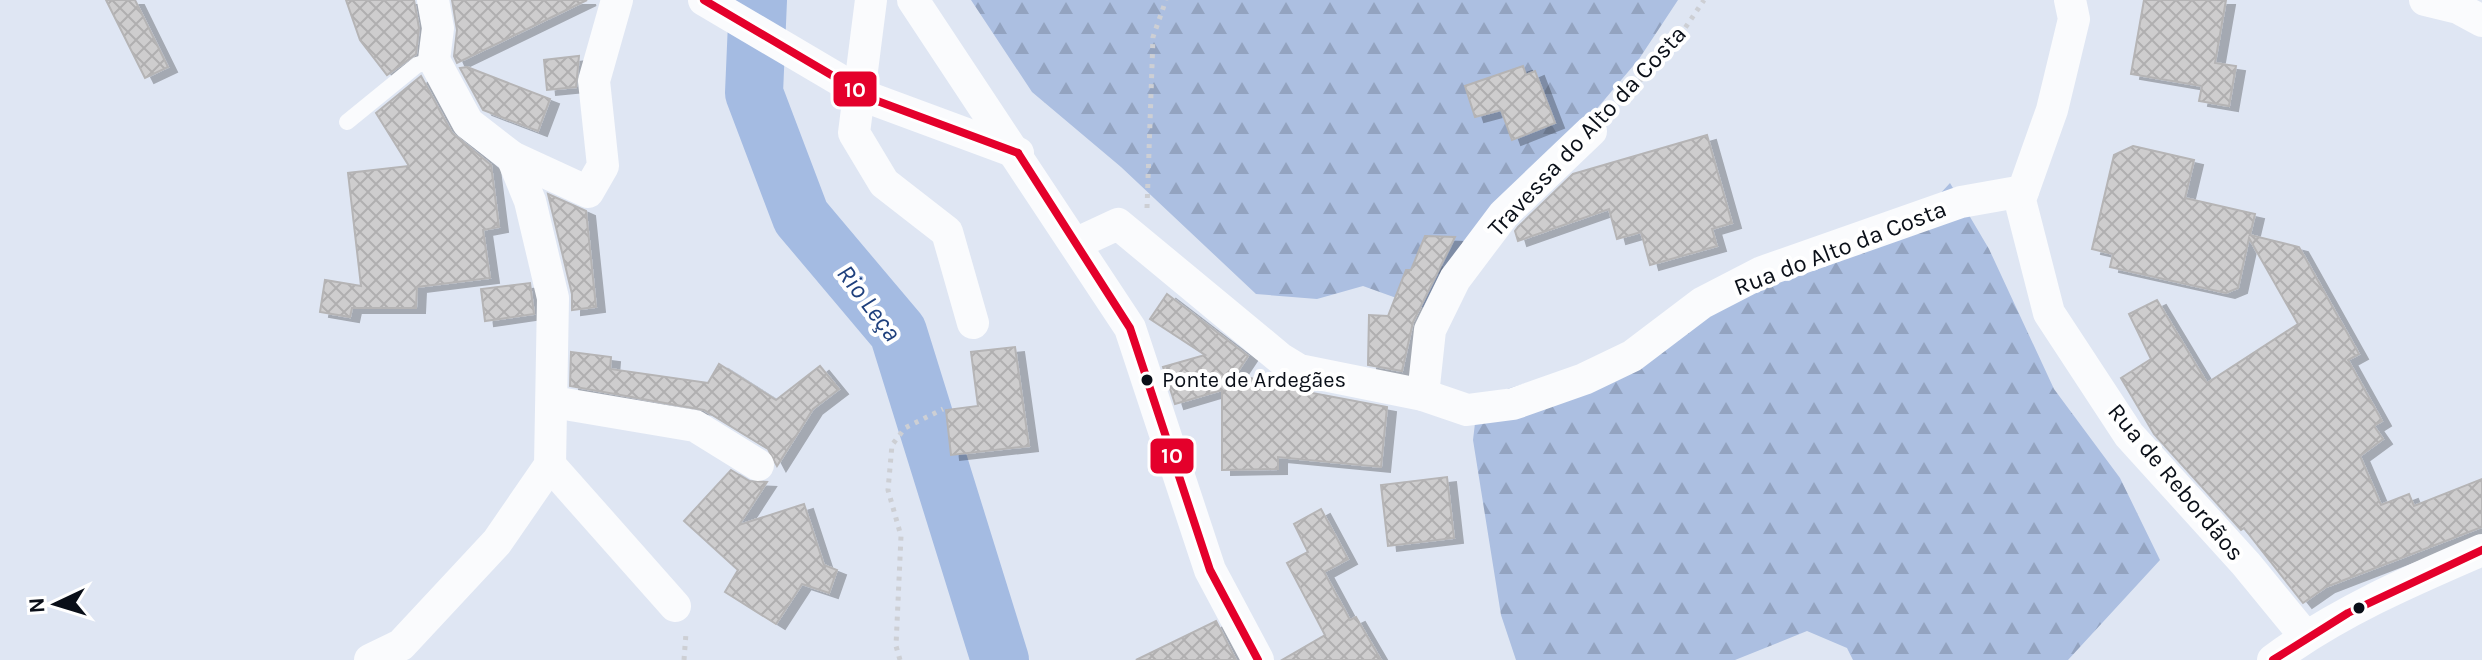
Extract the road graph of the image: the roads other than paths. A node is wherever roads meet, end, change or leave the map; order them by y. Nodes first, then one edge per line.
1 (433, 0) edge
2 (617, 0) edge
3 (704, 0) edge
4 (871, 0) edge
5 (913, 0) edge
6 (2070, 0) edge
7 (2425, 0) edge
8 (2482, 21) edge
9 (434, 60) junction
10 (347, 122) dead end
11 (1591, 131) road end
12 (1018, 153) junction
13 (512, 157) junction
14 (2023, 191) junction
15 (1075, 244) junction
16 (973, 323) dead end
17 (1423, 395) junction
18 (553, 402) junction
19 (550, 465) junction
20 (758, 465) dead end
21 (2482, 550) edge
22 (675, 606) dead end
23 (2305, 636) junction
24 (370, 660) edge
25 (1258, 660) edge
26 (2273, 660) edge

1 - 9 street
2 - 13 street
3 - 12 street
4 - 16 street
5 - 12 street
6 - 14 street, Rua de Rebordãos
7 - 8 street
9 - 10 lane
9 - 13 street
11 - 17 street, Travessa do Alto da Costa
12 - 15 street
13 - 18 street
14 - 17 street, Rua do Alto da Costa
14 - 23 street, Rua de Rebordãos
15 - 17 street, Rua do Alto da Costa
15 - 25 street
18 - 19 street
18 - 20 street
19 - 22 street
19 - 24 street
21 - 23 street
23 - 26 street

